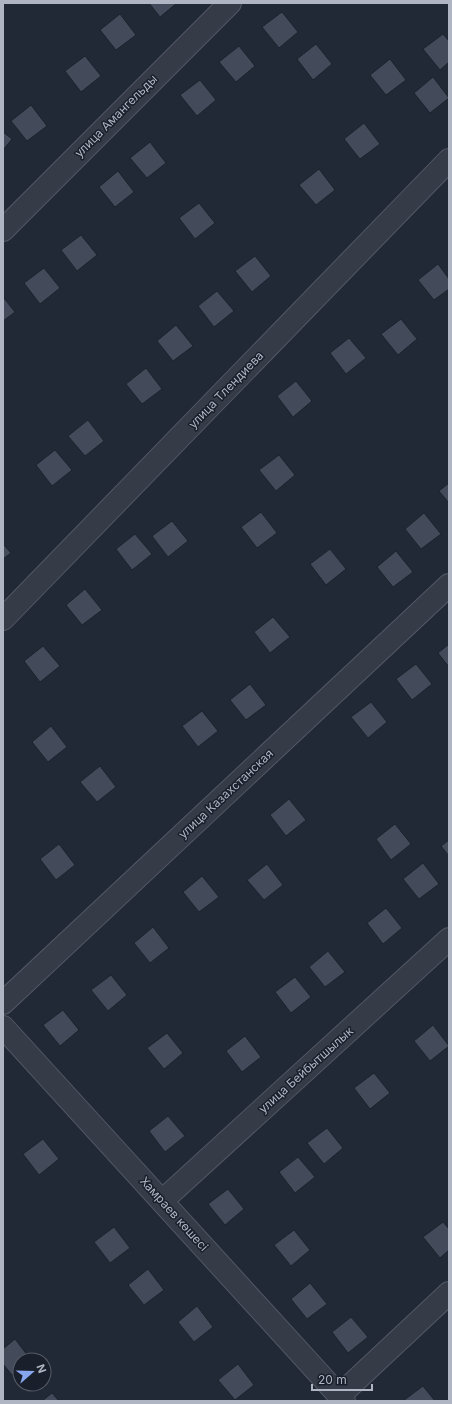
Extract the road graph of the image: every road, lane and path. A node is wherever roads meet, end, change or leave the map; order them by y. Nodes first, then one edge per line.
1 (230, 3) edge
2 (449, 160) edge
3 (3, 230) edge
4 (449, 585) edge
5 (3, 619) edge
6 (449, 939) edge
7 (3, 1003) edge
8 (3, 1027) edge
9 (162, 1201) junction
10 (449, 1293) edge
11 (342, 1399) edge

1 - 3 street, улица Амангельды
2 - 5 street, улица Тлендиева
4 - 7 street, улица Казахстанская
6 - 9 street, улица Бейбытшылык
8 - 9 street, Хамраев көшесі
9 - 11 street, Хамраев көшесі
10 - 11 street

